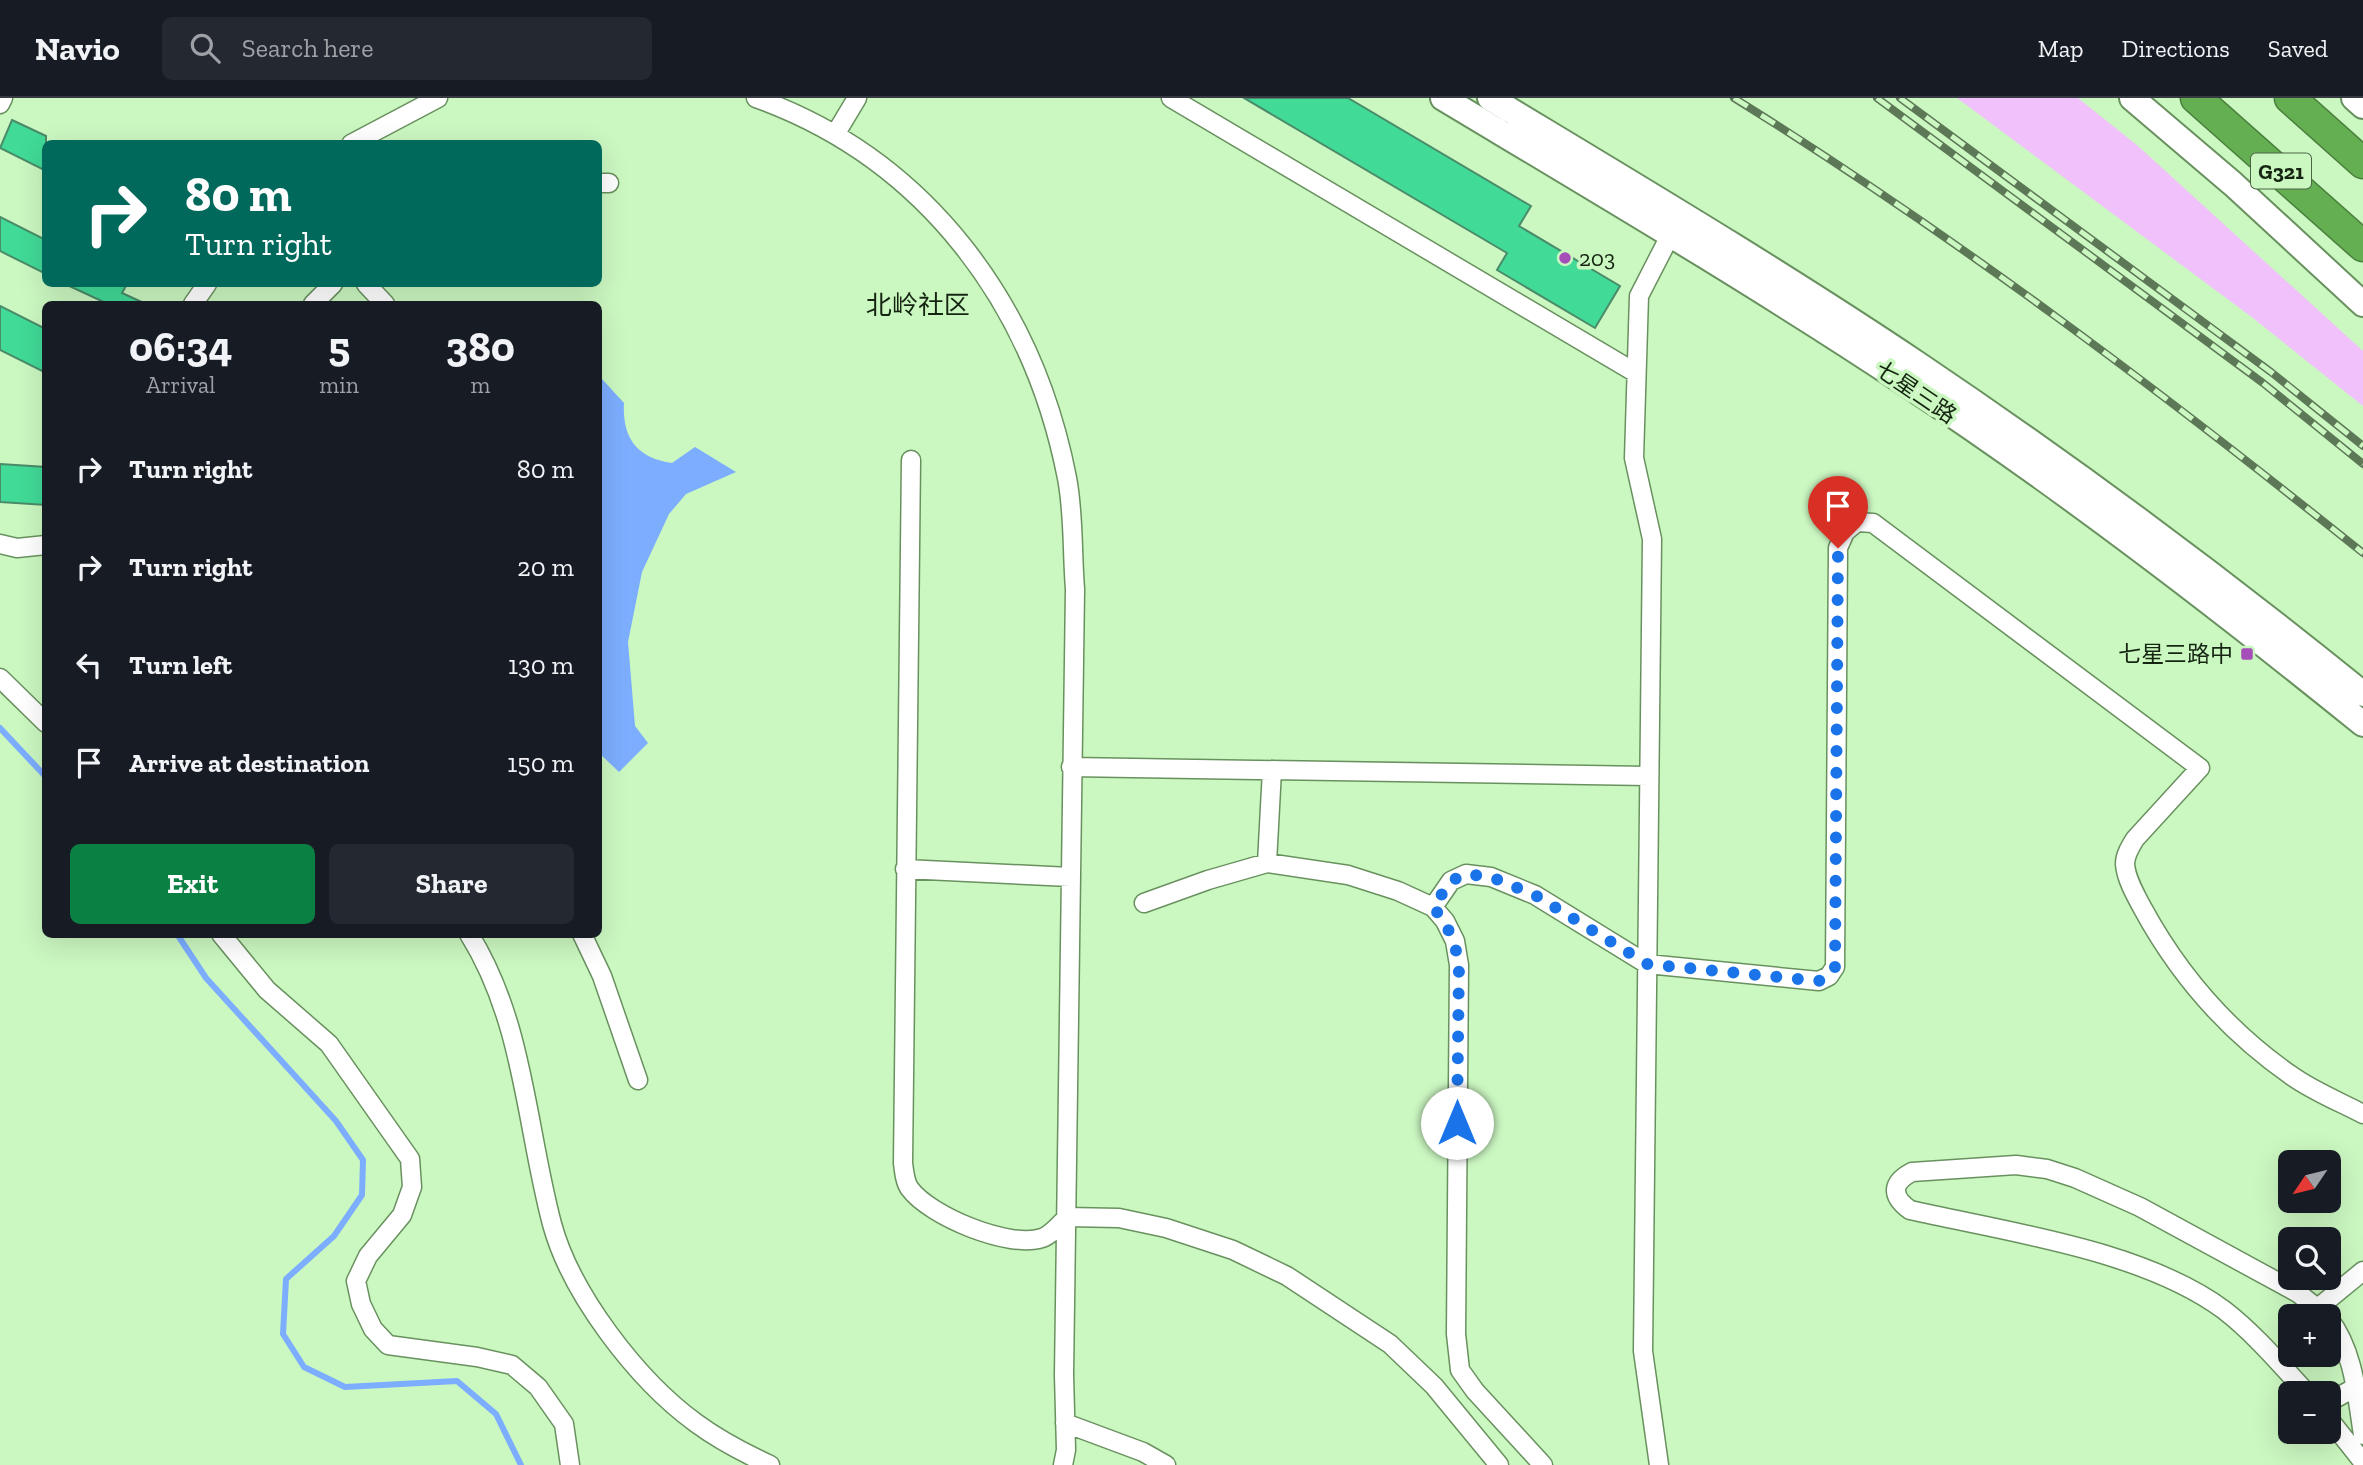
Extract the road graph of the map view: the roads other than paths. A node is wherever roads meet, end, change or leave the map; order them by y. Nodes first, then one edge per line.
1 (3, 98) edge
2 (438, 98) edge
3 (756, 98) edge
4 (857, 98) edge
5 (1171, 98) edge
6 (1443, 98) edge
7 (1490, 98) edge
8 (2132, 98) edge
9 (2196, 98) edge
10 (2290, 98) edge
11 (2354, 98) edge
12 (0, 104) edge
13 (2363, 106) edge
14 (836, 134) junction
15 (359, 140) edge
16 (2363, 163) edge
17 (1677, 224) junction
18 (2363, 246) edge
19 (330, 287) edge
20 (369, 287) edge
21 (316, 301) edge
22 (382, 301) edge
23 (2363, 304) edge
24 (1636, 373) junction
25 (911, 460) dead end
26 (0, 544) edge
27 (42, 545) edge
28 (0, 678) edge
29 (2363, 694) edge
30 (42, 719) edge
31 (2363, 724) edge
32 (1071, 767) junction
33 (1272, 770) junction
34 (1648, 776) junction
35 (1267, 863) junction
36 (905, 869) junction
37 (1070, 877) junction
38 (1144, 903) dead end
39 (1433, 907) junction
40 (224, 938) edge
41 (471, 938) edge
42 (584, 938) edge
43 (1647, 964) junction
44 (638, 1080) dead end
45 (2363, 1114) edge
46 (1067, 1217) junction
47 (2363, 1271) edge
48 (2312, 1304) edge
49 (2334, 1304) edge
50 (2341, 1341) edge
51 (2278, 1361) edge
52 (2283, 1367) edge
53 (2296, 1381) edge
54 (2356, 1387) junction
55 (2341, 1395) edge
56 (1065, 1423) junction
57 (2341, 1434) edge
58 (2363, 1435) edge
59 (2363, 1462) edge
60 (570, 1465) edge
61 (770, 1465) edge
62 (1063, 1465) edge
63 (1166, 1465) edge
64 (1499, 1465) edge
65 (1543, 1465) edge
66 (1659, 1465) edge

1 - 12 street
2 - 15 street
3 - 14 street
4 - 14 street
5 - 24 street
6 - 17 street, 七星三路
7 - 17 street, 七星三路
8 - 23 street
9 - 18 highway, G321
10 - 16 highway, G321
11 - 13 street
14 - 32 street
17 - 24 street
17 - 29 street, 七星三路
17 - 31 street, 七星三路
19 - 21 street
20 - 22 street
24 - 34 street
25 - 36 street
26 - 27 street
28 - 30 street
32 - 33 street
32 - 37 street
33 - 34 street
33 - 35 street
34 - 43 street
35 - 38 street
35 - 39 street
36 - 37 street
36 - 46 street
37 - 46 street
39 - 43 street
39 - 65 street
40 - 60 street
41 - 61 street
42 - 44 street
43 - 45 street
43 - 66 street
46 - 56 street
46 - 64 street
47 - 49 street
48 - 51 street
50 - 54 street
52 - 53 street
54 - 55 street
54 - 58 street
56 - 62 street
56 - 63 street
57 - 59 street

